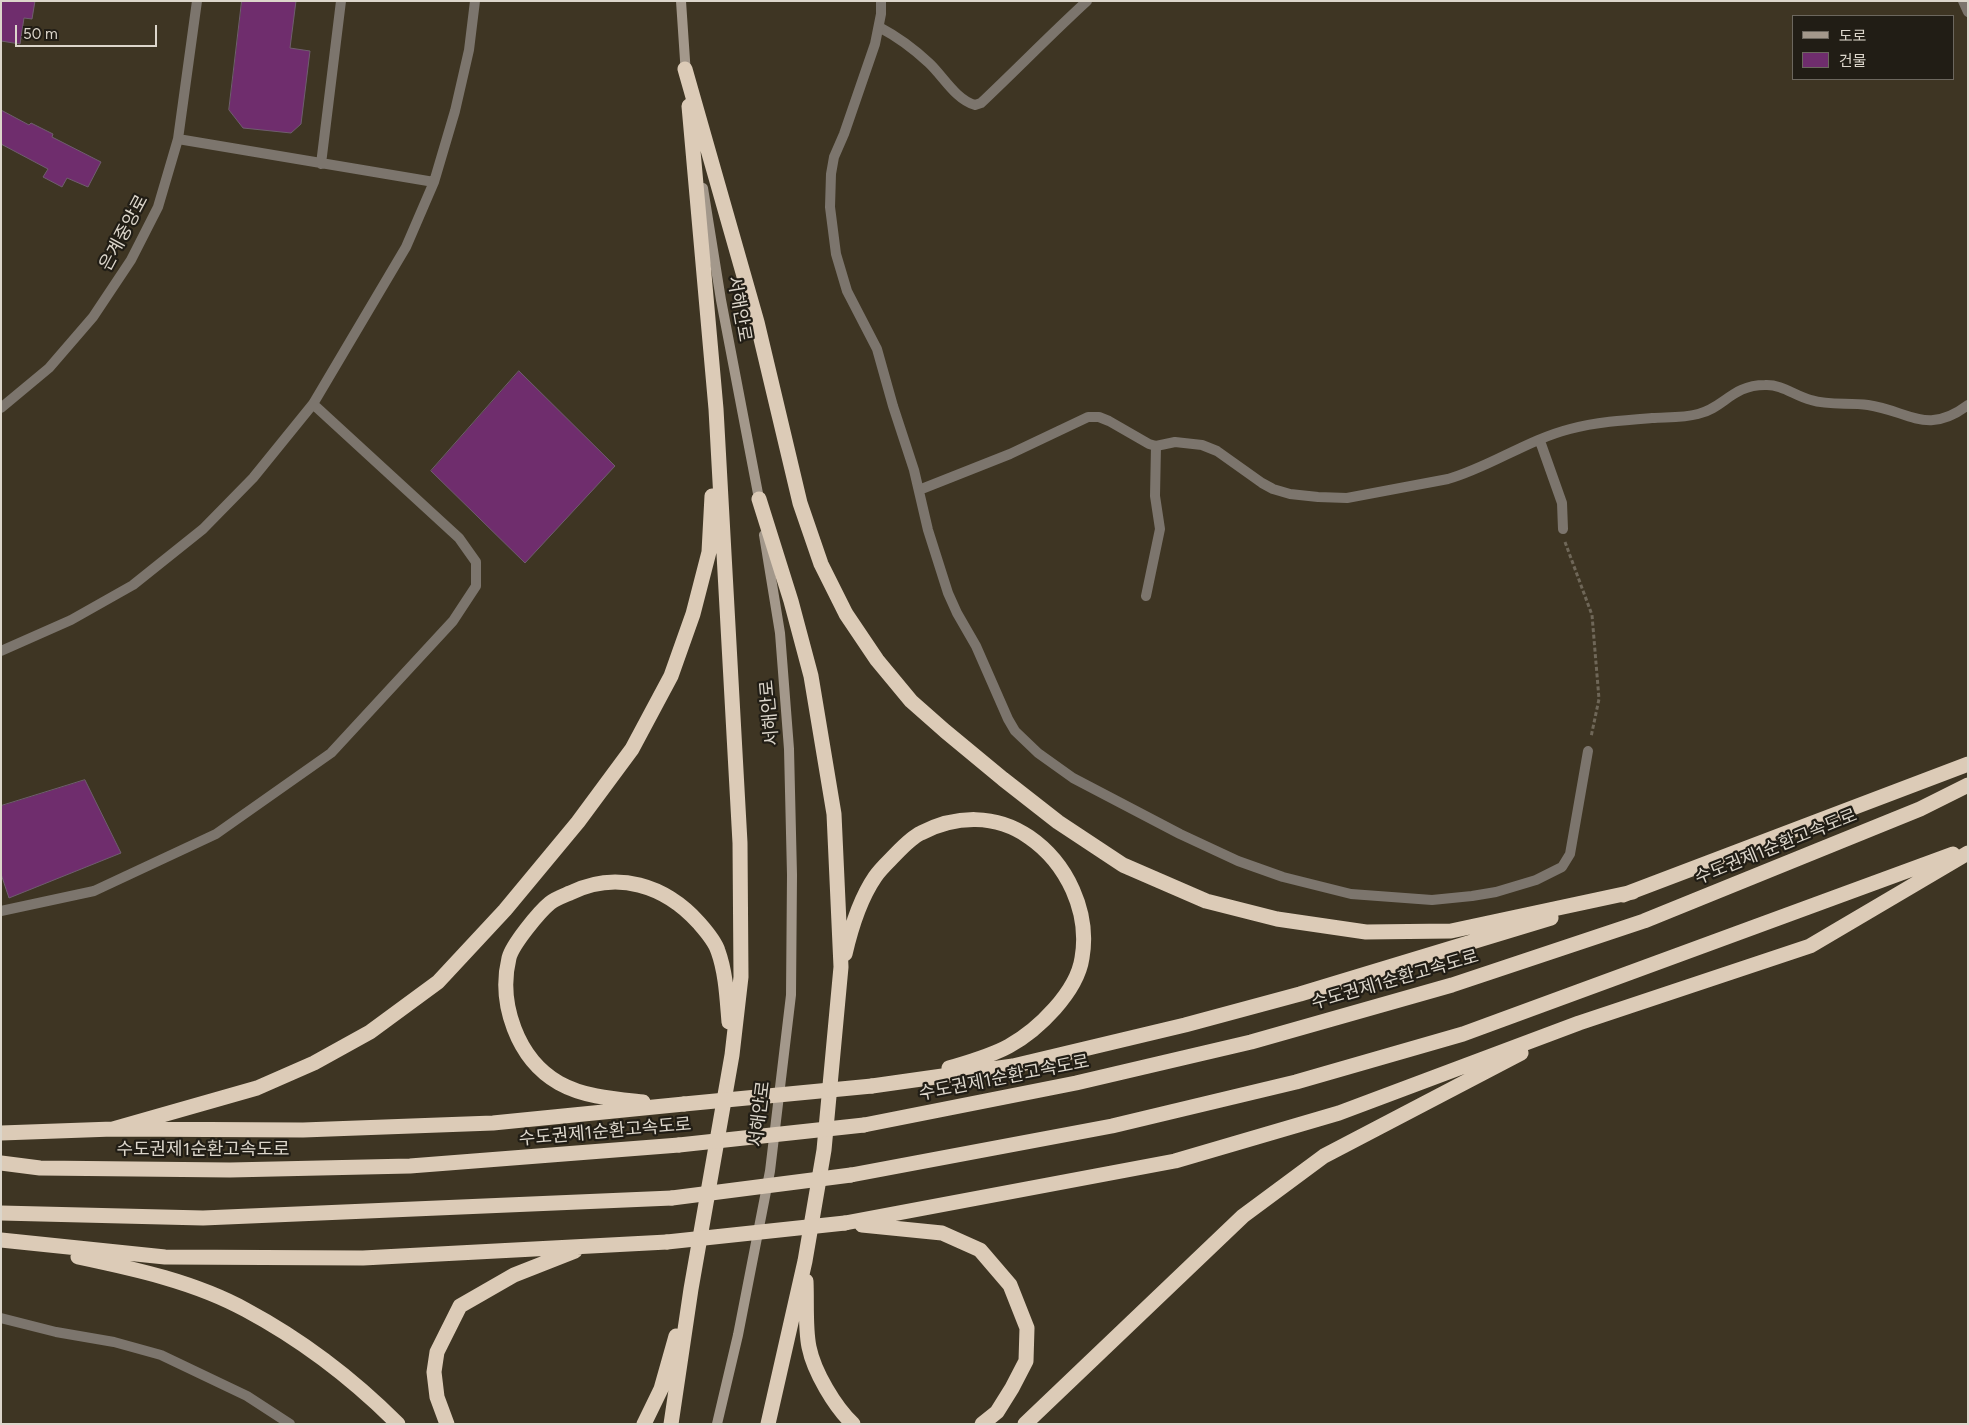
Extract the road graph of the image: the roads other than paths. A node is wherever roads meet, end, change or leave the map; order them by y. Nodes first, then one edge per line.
1 (197, 1) edge
2 (341, 1) edge
3 (475, 1) edge
4 (681, 1) edge
5 (881, 1) edge
6 (1087, 1) edge
7 (1963, 1) edge
8 (1968, 12) edge
9 (879, 27) junction
10 (685, 69) junction
11 (178, 139) junction
12 (321, 164) junction
13 (434, 182) junction
14 (313, 404) junction
15 (1968, 406) edge
16 (1, 408) edge
17 (716, 409) junction
18 (1540, 441) junction
19 (1156, 446) junction
20 (919, 490) junction
21 (759, 499) junction
22 (1563, 529) road end
23 (1146, 596) dead end
24 (1, 651) edge
25 (1588, 751) road end
26 (1968, 764) edge
27 (1968, 785) edge
28 (1968, 848) edge
29 (1968, 853) edge
30 (1633, 892) junction
31 (1, 911) edge
32 (841, 967) junction
33 (1579, 1023) junction
34 (732, 1055) junction
35 (898, 1083) junction
36 (684, 1104) junction
37 (113, 1130) junction
38 (1, 1133) edge
39 (1, 1163) edge
40 (1, 1213) edge
41 (845, 1223) junction
42 (1, 1240) edge
43 (582, 1248) junction
44 (805, 1261) junction
45 (691, 1289) junction
46 (1, 1318) edge
47 (290, 1424) edge
48 (398, 1424) edge
49 (447, 1424) edge
50 (644, 1424) edge
51 (671, 1424) edge
52 (717, 1424) edge
53 (768, 1424) edge
54 (853, 1424) edge
55 (982, 1424) edge
56 (1026, 1424) edge

1 - 11 street, 은계중앙로
2 - 12 street
3 - 13 street
4 - 10 main road, 서해안로
5 - 9 street
6 - 9 street
7 - 8 street
9 - 20 street
10 - 17 highway
10 - 21 main road, 서해안로
10 - 30 highway
11 - 12 street
11 - 16 street, 은계중앙로
12 - 13 street
13 - 14 street
14 - 24 street
14 - 31 street
15 - 18 street
17 - 34 highway
17 - 37 highway
18 - 19 street
18 - 22 street
19 - 20 street
19 - 23 street
20 - 25 street
21 - 32 highway
21 - 52 main road, 서해안로
26 - 30 highway
27 - 39 highway, 수도권제1순환고속도로, bridge
28 - 40 highway, bridge
29 - 33 highway
30 - 35 highway
32 - 35 highway
32 - 44 highway
33 - 41 highway
33 - 56 highway
34 - 36 highway
34 - 45 highway
35 - 36 highway, bridge
36 - 37 highway
37 - 38 highway
41 - 43 highway, bridge
41 - 55 highway
42 - 43 highway
42 - 48 highway
43 - 49 highway
44 - 53 highway
44 - 54 highway
45 - 50 highway
45 - 51 highway
46 - 47 street

